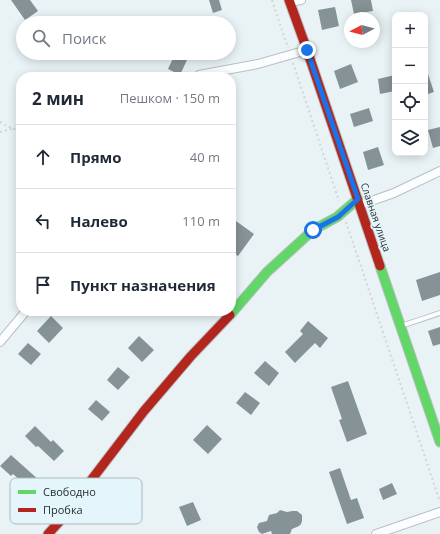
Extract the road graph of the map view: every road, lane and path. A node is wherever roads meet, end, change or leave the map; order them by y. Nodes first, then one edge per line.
1 (272, 0) edge
2 (301, 0) edge
3 (290, 1) edge
4 (307, 50) junction
5 (290, 55) junction
6 (215, 72) edge
7 (0, 122) edge
8 (13, 129) junction
9 (16, 129) edge
10 (0, 132) edge
11 (440, 171) edge
12 (359, 202) junction
13 (343, 212) junction
14 (236, 307) edge
15 (440, 313) edge
16 (22, 316) edge
17 (228, 316) edge
18 (401, 326) junction
19 (0, 342) edge
20 (440, 442) edge
21 (92, 478) edge
22 (440, 502) edge
23 (440, 512) edge
24 (57, 524) edge
25 (48, 534) edge
26 (376, 534) edge

1 - 5 path
2 - 3 street
3 - 4 street, Славная улица
4 - 5 street
4 - 12 street, Славная улица
5 - 6 street
5 - 13 path
7 - 8 path
8 - 9 path
8 - 10 path
11 - 12 street
12 - 13 street
12 - 18 street, Славная улица
13 - 14 street
13 - 22 path
15 - 18 lane
16 - 19 street
17 - 21 street
18 - 20 street, Славная улица
23 - 26 street
24 - 25 street

